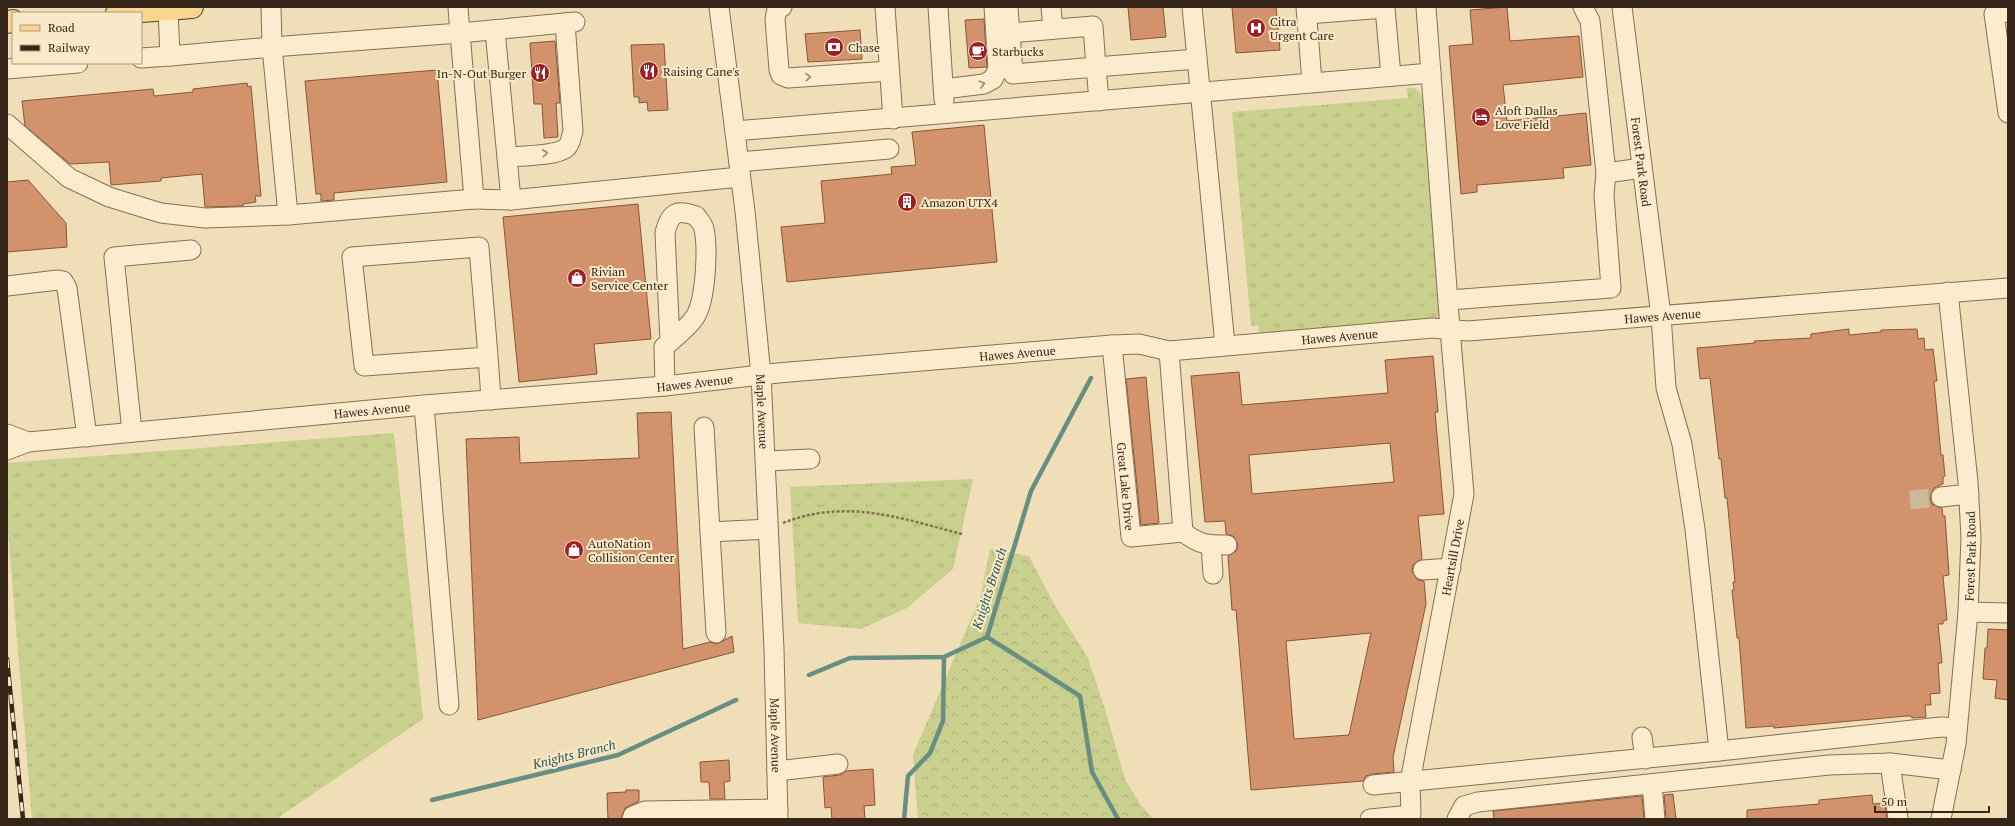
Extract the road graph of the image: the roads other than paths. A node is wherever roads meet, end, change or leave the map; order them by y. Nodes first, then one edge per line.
1 (192, 7) edge
2 (270, 7) edge
3 (458, 7) edge
4 (719, 7) edge
5 (782, 7) edge
6 (885, 7) edge
7 (938, 7) edge
8 (994, 7) edge
9 (1008, 7) edge
10 (1051, 7) edge
11 (1192, 7) edge
12 (1426, 7) edge
13 (1583, 7) edge
14 (1622, 7) edge
15 (168, 8) edge
16 (1306, 10) edge
17 (127, 12) edge
18 (2008, 12) edge
19 (1053, 29) junction
20 (495, 30) junction
21 (460, 33) junction
22 (1010, 33) junction
23 (272, 47) junction
24 (170, 56) junction
25 (142, 58) edge
26 (1197, 59) junction
27 (66, 64) edge
28 (1096, 67) junction
29 (7, 69) edge
30 (889, 71) junction
31 (1431, 73) junction
32 (1391, 76) junction
33 (1312, 82) junction
34 (944, 89) junction
35 (1201, 92) junction
36 (1099, 101) junction
37 (2007, 102) edge
38 (945, 114) junction
39 (892, 119) junction
40 (7, 124) edge
41 (735, 131) junction
42 (889, 148) dead end
43 (507, 157) junction
44 (1642, 168) junction
45 (740, 170) junction
46 (1606, 173) junction
47 (474, 198) junction
48 (511, 200) junction
49 (288, 214) junction
50 (192, 250) dead end
51 (7, 286) edge
52 (2008, 288) edge
53 (1948, 292) junction
54 (1449, 300) junction
55 (1661, 316) junction
56 (1450, 329) junction
57 (670, 342) junction
58 (1112, 345) junction
59 (1226, 345) junction
60 (1169, 351) junction
61 (488, 357) junction
62 (761, 376) junction
63 (665, 386) junction
64 (491, 400) junction
65 (424, 405) junction
66 (704, 427) dead end
67 (132, 432) junction
68 (7, 434) edge
69 (87, 437) junction
70 (28, 442) junction
71 (7, 450) edge
72 (810, 459) dead end
73 (766, 461) junction
74 (1969, 494) junction
75 (1941, 497) tunnel mouth
76 (768, 530) junction
77 (710, 532) junction
78 (1183, 532) junction
79 (1451, 568) junction
80 (1423, 570) dead end
81 (1213, 574) dead end
82 (1968, 612) junction
83 (2008, 613) edge
84 (716, 633) dead end
85 (449, 705) dead end
86 (1957, 728) junction
87 (1642, 737) dead end
88 (1719, 751) junction
89 (1645, 759) junction
90 (1890, 763) junction
91 (838, 764) dead end
92 (1951, 770) junction
93 (777, 771) junction
94 (1410, 782) junction
95 (1652, 784) junction
96 (1373, 785) dead end
97 (778, 814) edge
98 (632, 819) edge
99 (1370, 819) edge
100 (1457, 819) edge
101 (1655, 819) edge
102 (1898, 819) edge
103 (1941, 819) edge

1 - 15 main road
2 - 23 street
3 - 21 street
4 - 41 street, Maple Avenue
5 -> 30 street
6 - 30 street
7 - 34 street
34 -> 8 street
9 - 22 street
10 - 19 street
11 - 26 street
12 - 31 street, Heartsill Drive
13 - 46 street
14 - 44 street, Forest Park Road
15 - 17 main road
15 - 24 street
16 - 32 street
16 - 33 street
18 - 37 street
19 - 22 street
19 - 28 street
20 - 21 street
20 - 43 street
43 -> 20 street
21 - 23 street
21 - 47 street
22 - 28 street
23 - 24 street
23 - 49 street
24 - 25 street
26 - 28 street
26 - 35 street
27 - 29 street
28 - 36 street
30 - 39 street
31 - 32 street
31 - 54 street, Heartsill Drive
32 - 33 street
33 - 35 street
34 - 38 street
35 - 36 street
35 - 59 street
36 - 38 street
38 - 39 street
39 - 41 street
40 - 49 street
41 - 45 street, Maple Avenue
42 - 45 street
43 - 48 street
44 - 46 street
44 - 55 street, Forest Park Road
45 - 48 street
45 - 62 street, Maple Avenue
46 - 54 street
47 - 48 street
47 - 49 street
50 - 67 street
51 - 69 street
52 - 53 street, Hawes Avenue
53 - 55 street, Hawes Avenue
53 - 74 street, Forest Park Road
54 - 56 street, Heartsill Drive
55 - 56 street, Hawes Avenue
55 - 88 street, Forest Park Road
56 - 59 street, Hawes Avenue
56 - 79 street, Heartsill Drive
57 - 57 street
57 - 63 street
58 - 60 street, Hawes Avenue
58 - 62 street, Hawes Avenue
58 - 78 street, Great Lake Drive
59 - 60 street, Hawes Avenue
60 - 78 street
61 - 61 street
61 - 64 street
62 - 63 street, Hawes Avenue
62 - 73 street, Maple Avenue
63 - 64 street, Hawes Avenue
64 - 65 street, Hawes Avenue
65 - 67 street, Hawes Avenue
65 - 85 street
66 - 77 street
67 - 69 street, Hawes Avenue
68 - 70 street, Hawes Avenue
69 - 70 street, Hawes Avenue
70 - 71 street, Hawes Avenue
72 - 73 street
73 - 76 street, Maple Avenue
74 - 75 street
74 - 82 street, Forest Park Road
76 - 77 street
76 - 93 street, Maple Avenue
77 - 84 street
78 - 81 street
79 - 80 street
79 - 94 street, Heartsill Drive
82 - 83 street
82 - 86 street, Forest Park Road
86 - 88 street
86 - 92 street, Forest Park Road
87 - 89 street
88 - 89 street
89 - 94 street
90 - 92 street
90 - 95 street
90 - 102 street
91 - 93 street
92 - 103 street, Forest Park Road
93 - 97 street, Maple Avenue
94 - 96 street
94 - 99 street, Heartsill Drive
95 - 100 street
95 - 101 street
97 - 98 street

